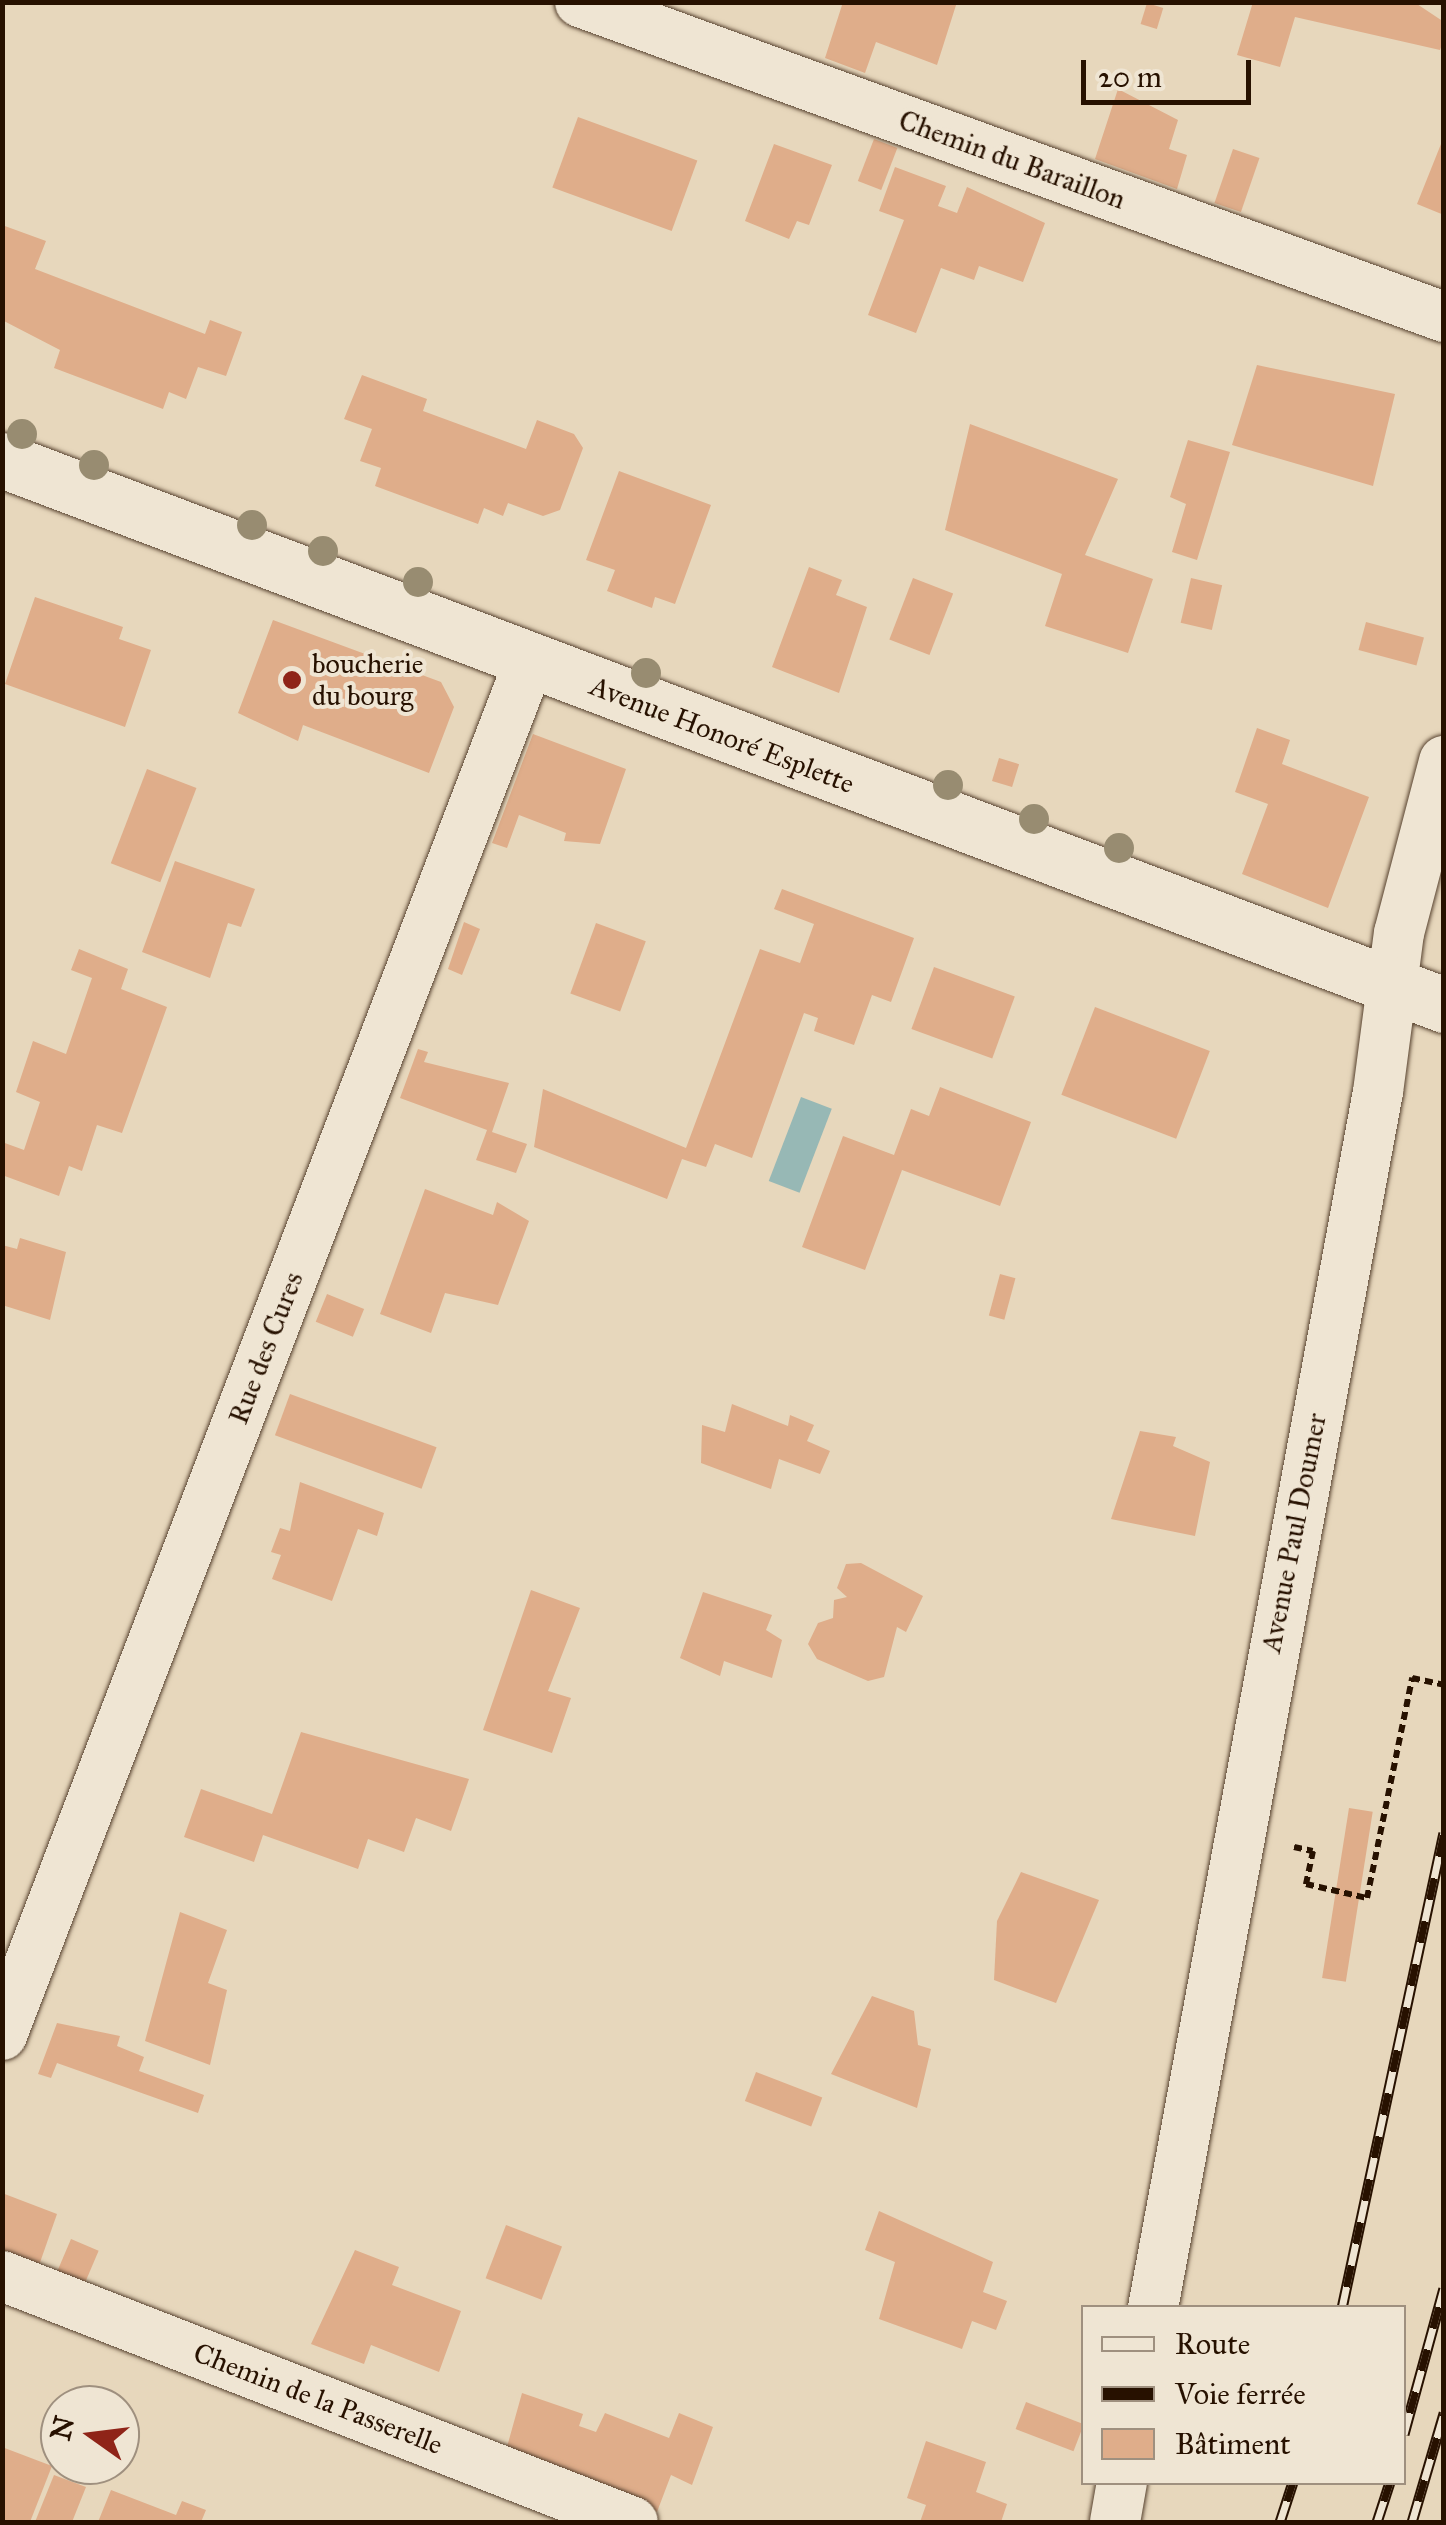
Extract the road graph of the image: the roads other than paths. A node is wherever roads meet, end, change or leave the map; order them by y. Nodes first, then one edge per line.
1 (580, 2) edge
2 (1444, 317) edge
3 (2, 460) edge
4 (529, 662) junction
5 (1444, 760) edge
6 (1391, 988) junction
7 (1444, 1004) edge
8 (2, 2035) edge
9 (2, 2276) edge
10 (1155, 2305) edge
11 (1121, 2485) edge
12 (633, 2522) edge
13 (1115, 2522) edge

1 - 2 street, Chemin du Baraillon
3 - 4 street, Avenue Honoré Esplette
4 - 6 street, Avenue Honoré Esplette
4 - 8 street, Rue des Cures
5 - 6 street, Avenue Paul Doumer
6 - 7 street, Avenue Honoré Esplette
6 - 10 street, Avenue Paul Doumer
9 - 12 street, Chemin de la Passerelle
11 - 13 street

